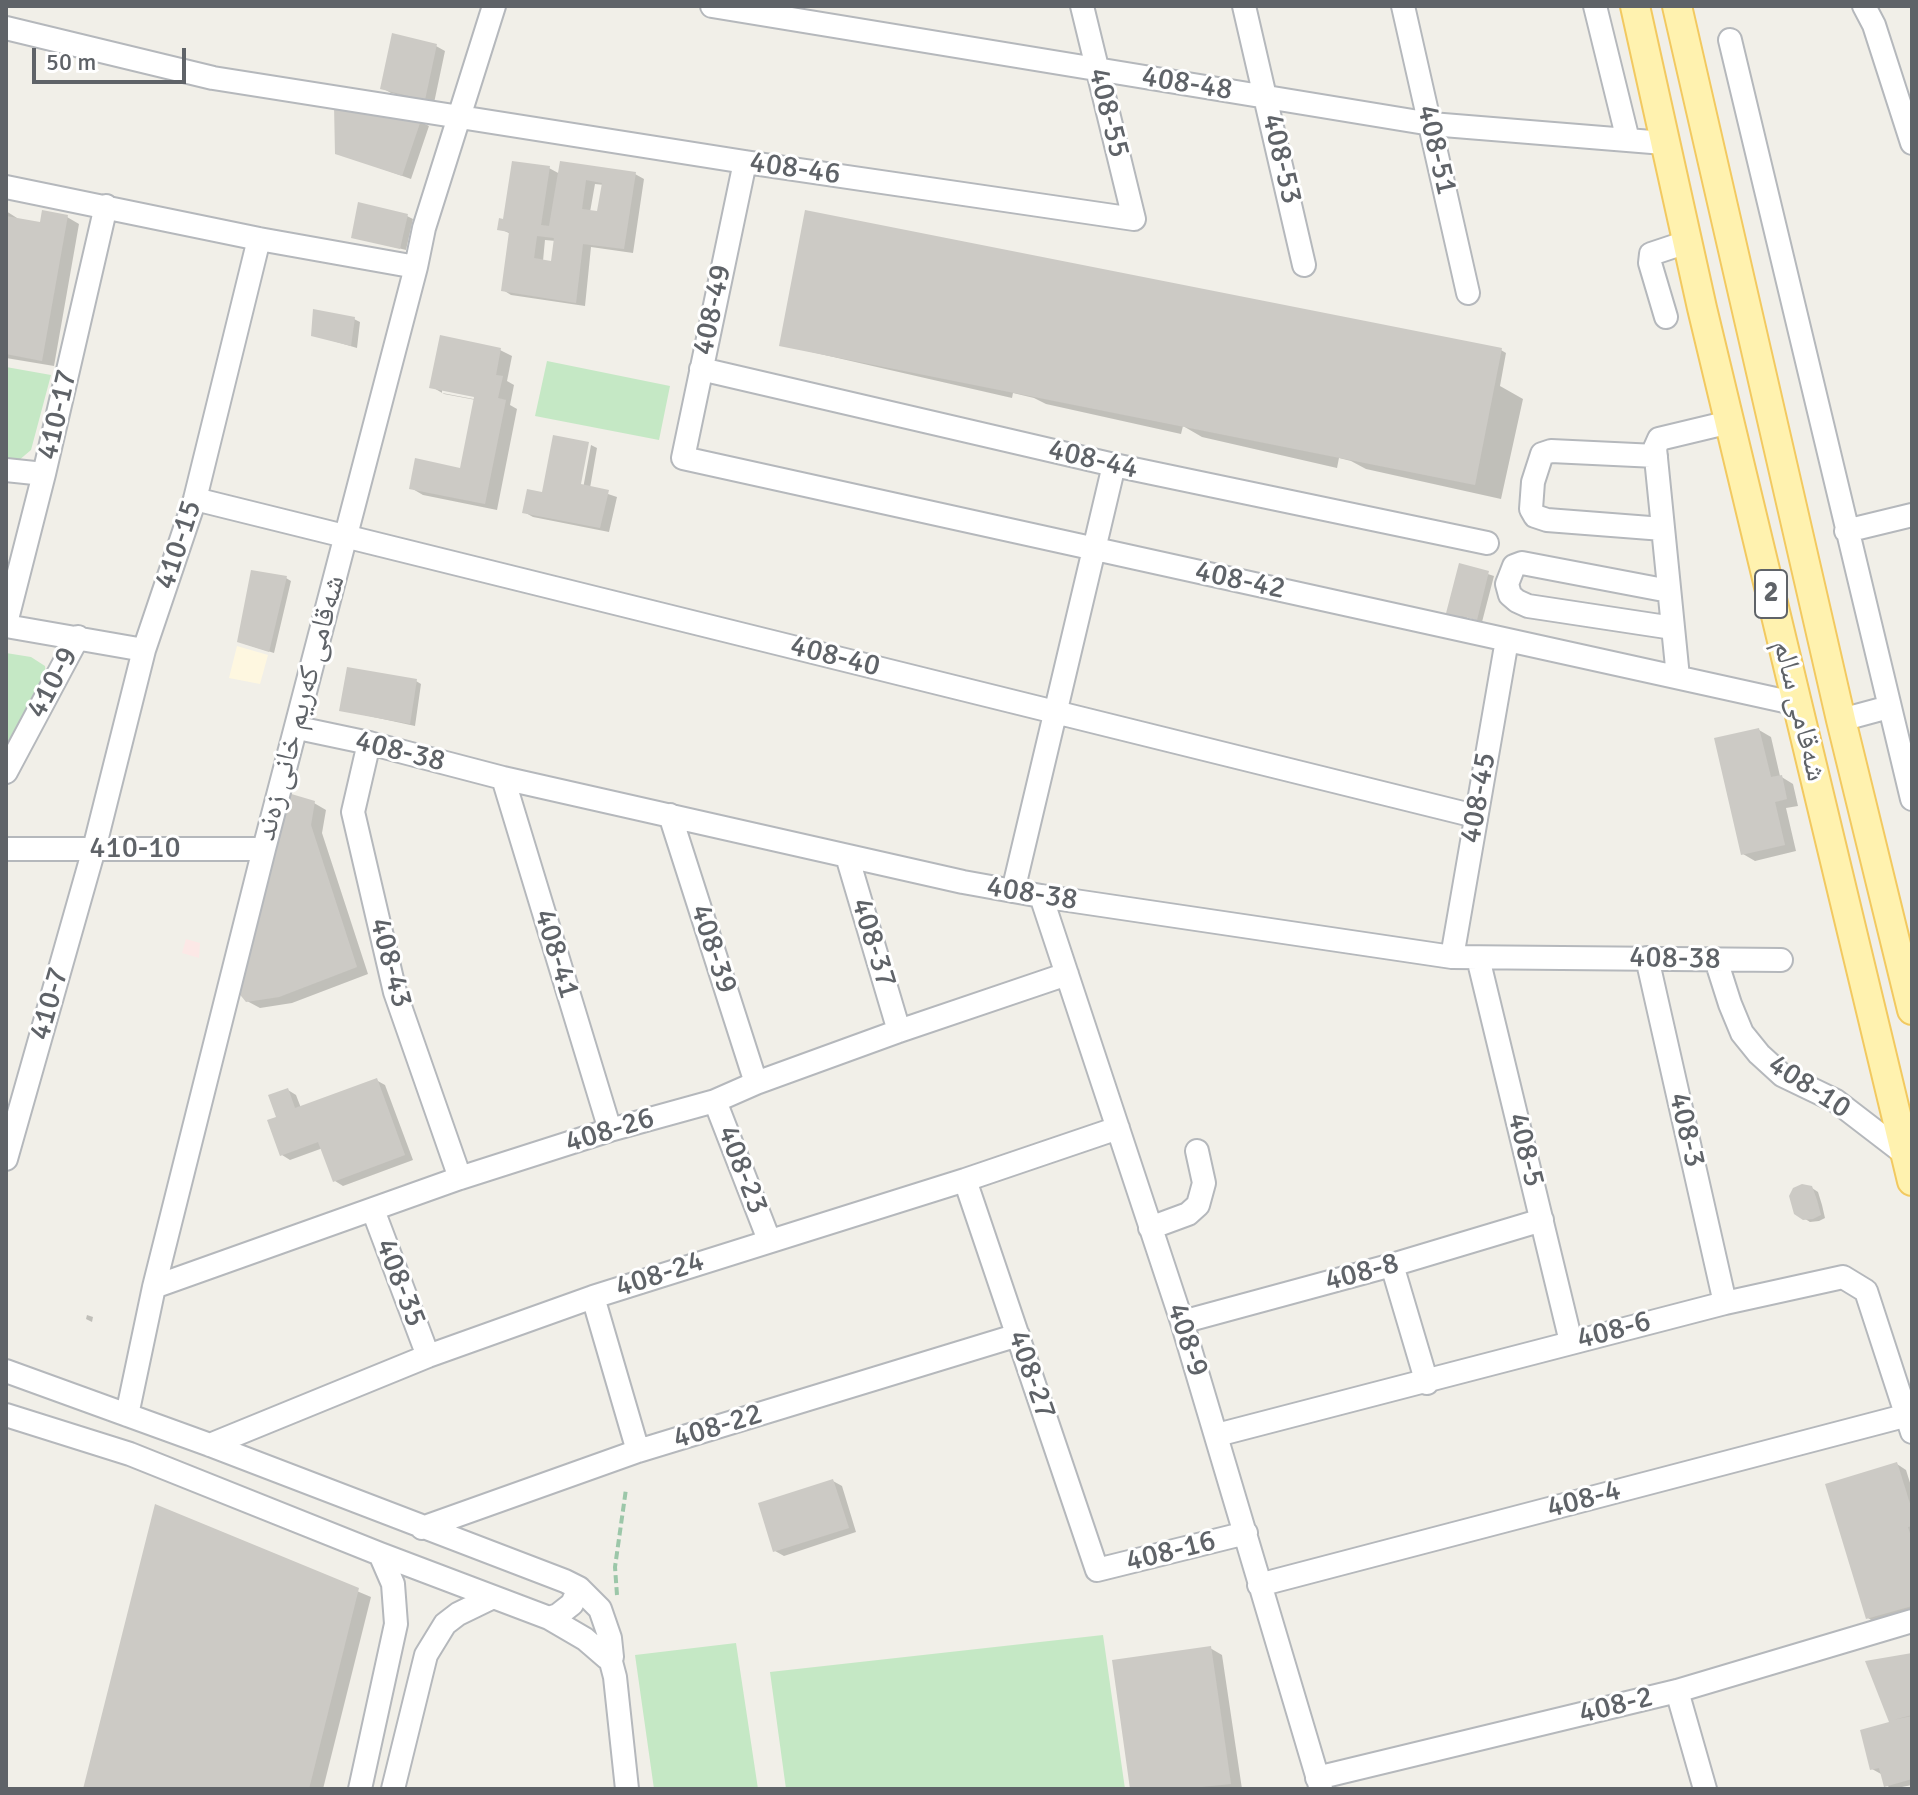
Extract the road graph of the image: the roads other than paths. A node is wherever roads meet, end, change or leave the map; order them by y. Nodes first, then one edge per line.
1 (494, 6) edge
2 (712, 6) edge
3 (1082, 6) edge
4 (1244, 6) edge
5 (1403, 6) edge
6 (1595, 6) edge
7 (1635, 6) edge
8 (1677, 6) edge
9 (1864, 6) edge
10 (6, 28) edge
11 (1730, 40) dead end
12 (1097, 69) junction
13 (1267, 97) junction
14 (457, 117) junction
15 (1431, 124) junction
16 (1628, 140) junction
17 (1664, 143) junction
18 (1912, 143) edge
19 (745, 162) junction
20 (6, 187) edge
21 (106, 206) junction
22 (1134, 219) joint
23 (259, 239) junction
24 (1687, 242) junction
25 (1304, 265) dead end
26 (416, 267) junction
27 (1468, 293) dead end
28 (1666, 317) dead end
29 (701, 369) junction
30 (1730, 422) junction
31 (1656, 456) junction
32 (683, 458) joint
33 (1114, 465) junction
34 (6, 470) edge
35 (44, 474) junction
36 (195, 499) junction
37 (1912, 515) edge
38 (1663, 529) junction
39 (1846, 531) junction
40 (345, 537) junction
41 (1487, 543) dead end
42 (1093, 549) junction
43 (1669, 591) junction
44 (6, 624) edge
45 (1673, 628) junction
46 (78, 637) junction
47 (1507, 640) junction
48 (144, 650) junction
49 (1678, 677) junction
50 (1798, 704) junction
51 (1889, 707) junction
52 (1056, 712) junction
53 (1841, 720) junction
54 (298, 728) junction
55 (369, 743) junction
56 (6, 772) edge
57 (503, 778) junction
58 (1912, 799) edge
59 (670, 815) junction
60 (1475, 816) junction
61 (6, 849) edge
62 (94, 849) junction
63 (264, 849) junction
64 (847, 856) junction
65 (1013, 891) junction
66 (1041, 896) junction
67 (1452, 957) junction
68 (1478, 958) junction
69 (1647, 958) junction
70 (1716, 960) junction
71 (1781, 960) dead end
72 (1067, 974) junction
73 (1912, 1010) edge
74 (899, 1031) junction
75 (756, 1083) junction
76 (715, 1101) junction
77 (1118, 1128) junction
78 (610, 1130) junction
79 (1197, 1151) dead end
80 (6, 1159) edge
81 (1909, 1167) edge
82 (460, 1178) junction
83 (965, 1180) junction
84 (373, 1210) junction
85 (1542, 1220) junction
86 (1150, 1228) junction
87 (769, 1240) junction
88 (1392, 1265) junction
89 (154, 1287) junction
90 (593, 1297) junction
91 (1725, 1303) junction
92 (1182, 1322) junction
93 (1018, 1335) junction
94 (1571, 1342) junction
95 (428, 1356) junction
96 (6, 1371) edge
97 (1427, 1383) junction
98 (6, 1415) edge
99 (127, 1415) junction
100 (1910, 1424) edge
101 (1217, 1435) junction
102 (210, 1445) junction
103 (638, 1451) junction
104 (422, 1528) junction
105 (1246, 1533) junction
106 (380, 1554) junction
107 (1097, 1570) joint
108 (1259, 1585) junction
109 (579, 1588) junction
110 (493, 1597) junction
111 (549, 1618) junction
112 (1912, 1621) edge
113 (610, 1658) junction
114 (1677, 1691) junction
115 (1319, 1784) edge
116 (360, 1789) edge
117 (393, 1789) edge
118 (627, 1789) edge
119 (1705, 1789) edge

1 - 14 street, شەقامی کەریم خانی زەند
2 - 12 street, 408-48
3 - 12 street, 408-55
4 - 13 street, 408-53
5 - 15 street, 408-51
6 - 16 street
7 - 17 main road, شەقامی سالم / 2
8 - 53 main road, شەقامی سالم / 2
9 - 18 street
10 - 14 street, 408-46
11 - 39 street
12 - 13 street, 408-48
12 - 22 street, 408-55
13 - 15 street, 408-48
13 - 25 street, 408-53
14 - 19 street, 408-46
14 - 26 street, شەقامی کەریم خانی زەند
15 - 16 street, 408-48
15 - 27 street, 408-51
16 - 17 street, 408-48
17 - 24 main road, شەقامی سالم / 2
19 - 22 street, 408-46
19 - 29 street, 408-49
20 - 21 street
21 - 23 street
21 - 35 street, 410-17
23 - 26 street
23 - 36 street, 410-15
24 - 28 street
24 - 30 main road, شەقامی سالم / 2
26 - 40 street, شەقامی کەریم خانی زەند
29 - 32 street, 408-49
29 - 33 street, 408-44
30 - 31 street
30 - 50 main road, شەقامی سالم / 2
31 - 38 street
31 - 38 street
32 - 42 street, 408-42
33 - 41 street, 408-44
33 - 42 street
34 - 35 street
35 - 44 street, 410-17
36 - 40 street, 408-40
36 - 48 street, 410-15
37 - 39 street
38 - 43 street
39 - 51 street
40 - 52 street, 408-40
40 - 54 street, شەقامی کەریم خانی زەند
42 - 47 street, 408-42
42 - 52 street
43 - 45 street
43 - 45 street
44 - 46 street
45 - 49 street
46 - 48 street
46 - 56 street, 410-9
47 - 49 street, 408-42
47 - 60 street, 408-45
48 - 62 street, 410-15
49 - 50 street, 408-42
50 - 81 main road, شەقامی سالم / 2
51 - 53 street
51 - 58 street
52 - 60 street, 408-40
52 - 65 street
53 - 73 main road, شەقامی سالم / 2
54 - 55 street, 408-38
54 - 63 street, شەقامی کەریم خانی زەند
55 - 57 street, 408-38
55 - 82 street, 408-43
57 - 59 street, 408-38
57 - 78 street, 408-41
59 - 64 street, 408-38
59 - 75 street, 408-39
60 - 67 street, 408-45
61 - 62 street, 410-10
62 - 63 street, 410-10
62 - 80 street, 410-7
63 - 89 street, شەقامی کەریم خانی زەند
64 - 65 street, 408-38
64 - 74 street, 408-37
65 - 66 street, 408-38
66 - 67 street, 408-38
66 - 72 street, 408-9
67 - 68 street, 408-38
68 - 69 street, 408-38
68 - 85 street, 408-5
69 - 70 street, 408-38
69 - 91 street, 408-3
70 - 71 street, 408-38
70 - 81 street, 408-10
72 - 74 street, 408-26
72 - 77 street, 408-9
74 - 75 street, 408-26
75 - 76 street, 408-26
76 - 78 street, 408-26
76 - 87 street, 408-23
77 - 83 street, 408-24
77 - 86 street, 408-9
78 - 82 street, 408-26
79 - 86 street
82 - 84 street, 408-26
83 - 87 street, 408-24
83 - 93 street, 408-27
84 - 89 street, 408-26
84 - 95 street, 408-35
85 - 88 street, 408-8
85 - 94 street, 408-5
86 - 92 street, 408-9
87 - 90 street, 408-24
88 - 92 street, 408-8
88 - 97 street
89 - 99 street, شەقامی کەریم خانی زەند
90 - 95 street, 408-24
90 - 103 street
91 - 94 street, 408-6
91 - 100 street, 408-6
92 - 101 street, 408-9
93 - 103 street, 408-22
93 - 107 street, 408-27
94 - 97 street, 408-6
95 - 102 street, 408-24
96 - 99 street
97 - 101 street, 408-6
98 - 106 street
99 - 102 street
100 - 108 street, 408-4
101 - 105 street, 408-9
102 - 104 street
103 - 104 street, 408-22
104 - 109 street
105 - 107 street, 408-16
105 - 108 street, 408-9
106 - 110 street
106 - 116 street
108 - 115 street, 408-9
109 - 111 street
109 - 113 street
110 - 111 street
110 - 117 street
111 - 113 street
112 - 114 street, 408-2
113 - 118 street
114 - 115 street, 408-2
114 - 119 street

